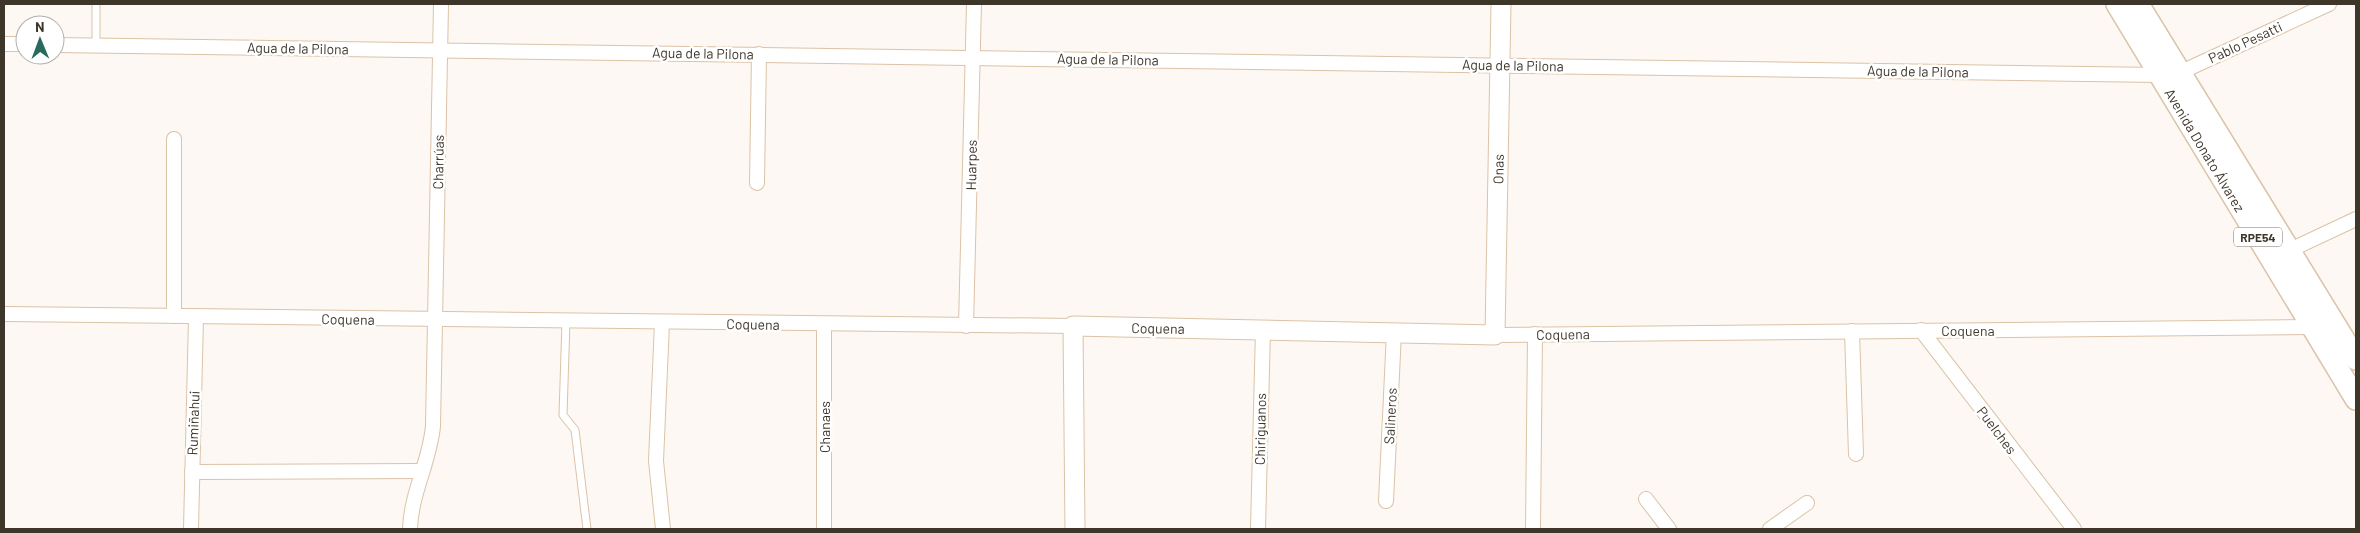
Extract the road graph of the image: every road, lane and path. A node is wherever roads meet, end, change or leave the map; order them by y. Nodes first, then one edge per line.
1 (96, 4) edge
2 (440, 4) edge
3 (974, 4) edge
4 (1501, 4) edge
5 (2117, 4) edge
6 (2138, 4) edge
7 (2328, 4) edge
8 (65, 45) edge
9 (96, 45) junction
10 (439, 49) junction
11 (759, 54) junction
12 (973, 57) junction
13 (1501, 64) junction
14 (2181, 72) junction
15 (2160, 76) junction
16 (174, 139) dead end
17 (757, 183) dead end
18 (2356, 219) edge
19 (2290, 250) junction
20 (4, 314) edge
21 (174, 316) junction
22 (196, 317) junction
23 (435, 320) junction
24 (566, 321) junction
25 (662, 323) junction
26 (824, 325) junction
27 (966, 326) junction
28 (1073, 326) junction
29 (2312, 328) junction
30 (1263, 329) junction
31 (1921, 330) junction
32 (1852, 331) junction
33 (1394, 332) junction
34 (1535, 334) junction
35 (1495, 335) junction
36 (2356, 358) edge
37 (2356, 399) edge
38 (1856, 454) dead end
39 (422, 471) junction
40 (192, 472) junction
41 (1646, 499) dead end
42 (1386, 501) dead end
43 (1807, 503) dead end
44 (191, 529) edge
45 (410, 529) edge
46 (587, 529) edge
47 (663, 529) edge
48 (824, 529) edge
49 (1074, 529) edge
50 (1258, 529) edge
51 (1533, 529) edge
52 (1669, 529) edge
53 (1770, 529) edge
54 (2074, 529) edge

1 - 9 lane
2 - 10 street, Charrúas
3 - 12 street, Huarpes
4 - 13 main road, Onas
5 - 15 main road, Avenida Donato Álvarez / RPE54
6 - 14 main road, Avenida Donato Álvarez / RPE54
7 - 14 street, Pablo Pesatti
8 - 9 street, Agua de la Pilona
9 - 10 street, Agua de la Pilona
10 - 11 street, Agua de la Pilona
10 - 23 street, Charrúas
11 - 12 street, Agua de la Pilona
11 - 17 street
12 - 13 street, Agua de la Pilona
12 - 27 street, Huarpes
13 - 15 street, Agua de la Pilona
13 - 35 main road, Onas
14 - 15 street, Pablo Pesatti
14 - 19 main road, Avenida Donato Álvarez / RPE54
15 - 29 main road, Avenida Donato Álvarez / RPE54
16 - 21 street
18 - 19 street
19 - 36 main road, Avenida Donato Álvarez / RPE54
20 - 21 street, Coquena
21 - 22 street, Coquena
22 - 23 street, Coquena
22 - 40 street, Rumiñahui
23 - 24 street, Coquena
23 - 39 street, Charrúas
24 - 25 street, Coquena
24 - 46 lane
25 - 26 street, Coquena
25 - 47 street
26 - 27 street, Coquena
26 - 48 street, Chanaes
27 - 28 street, Coquena
28 - 30 main road, Coquena
28 - 49 main road
29 - 31 street, Coquena
29 - 37 main road, Avenida Donato Álvarez / RPE54
30 - 33 main road, Coquena
30 - 50 street, Chiriguanos
31 - 32 street, Coquena
31 - 54 street, Puelches
32 - 34 street, Coquena
32 - 38 street
33 - 35 main road, Coquena
33 - 42 street, Salineros
34 - 35 street, Coquena
34 - 51 street
39 - 40 street
39 - 45 street, Charrúas
40 - 44 street, Rumiñahui
41 - 52 street
43 - 53 street

